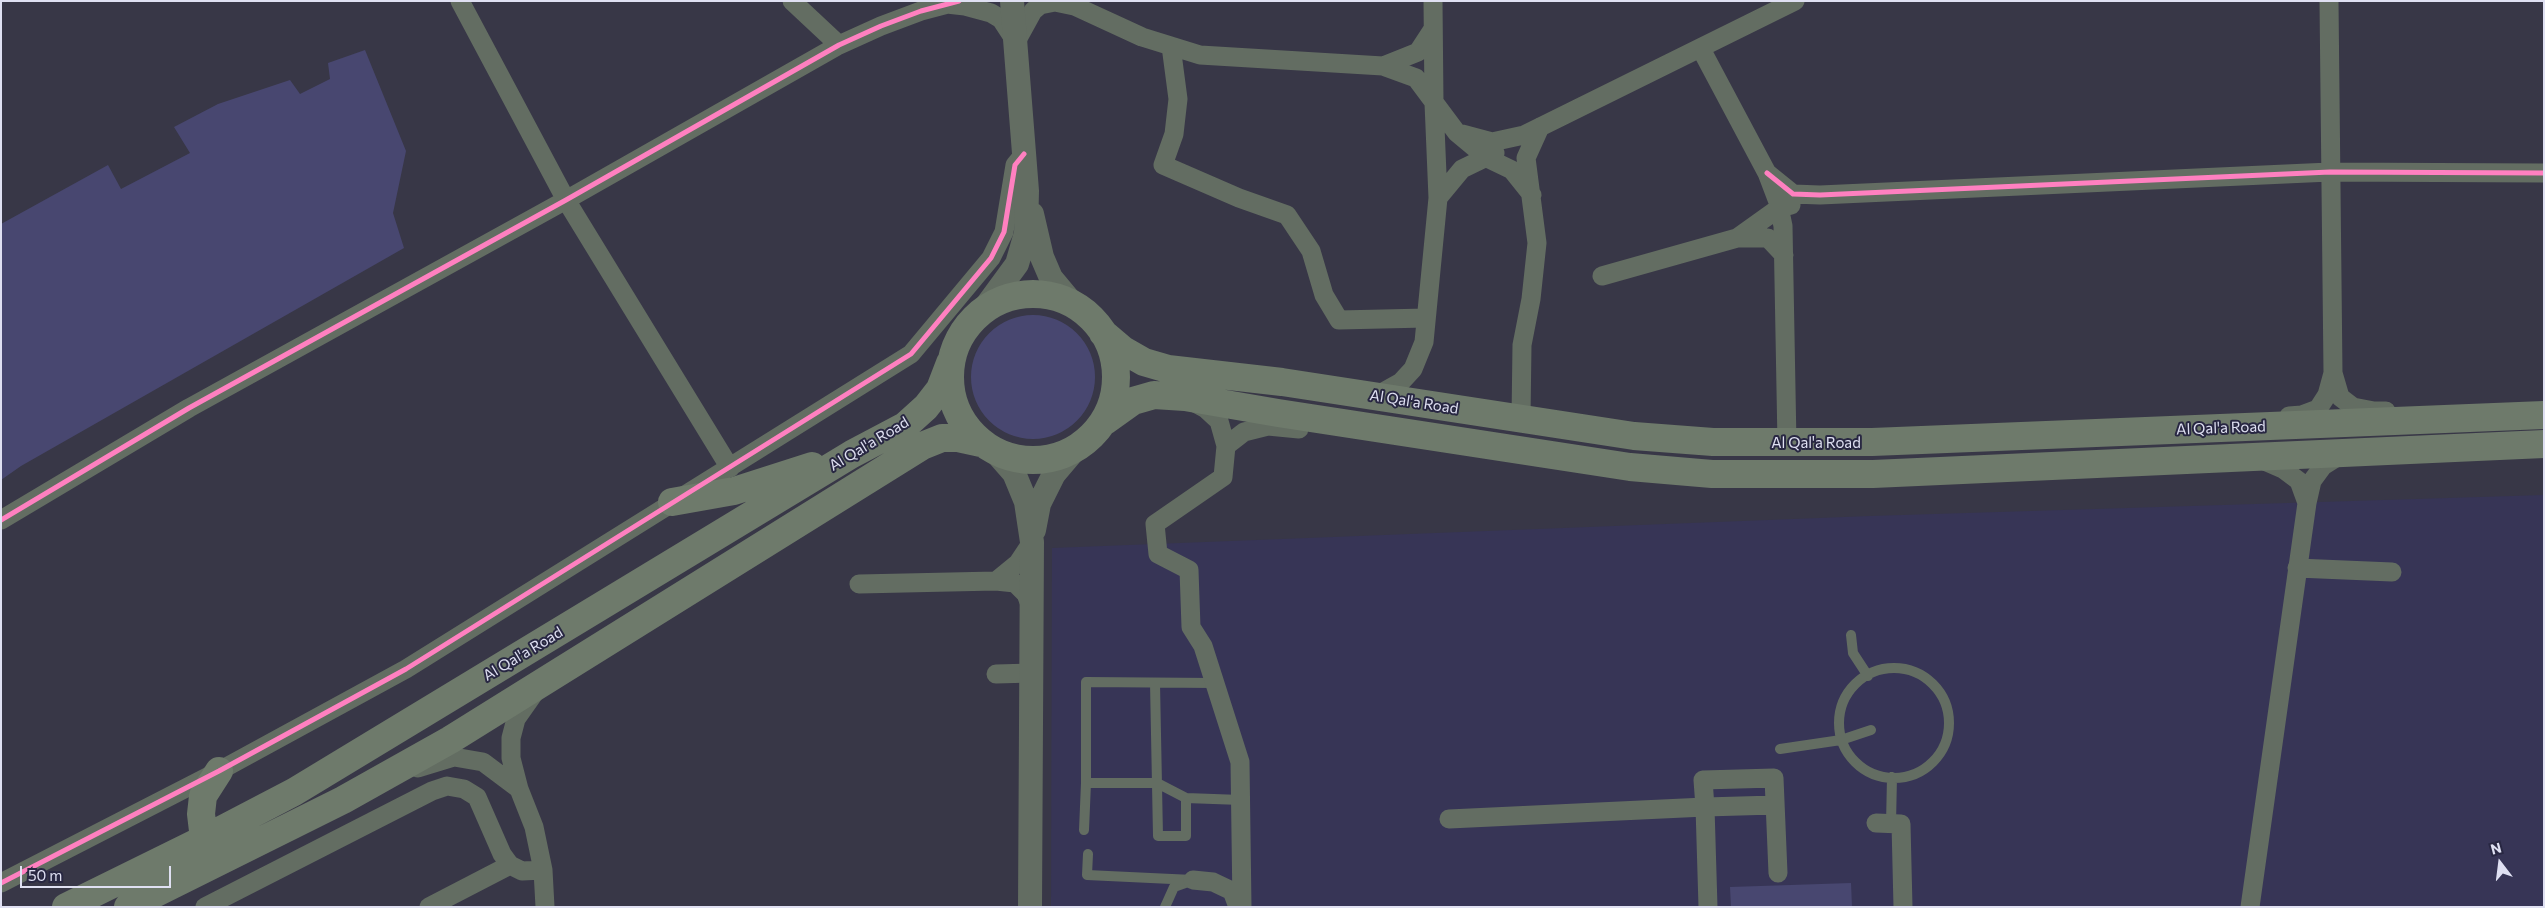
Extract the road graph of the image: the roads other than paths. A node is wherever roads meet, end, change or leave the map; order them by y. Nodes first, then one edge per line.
1 (792, 1) edge
2 (1012, 1) edge
3 (1105, 1) edge
4 (1434, 1) edge
5 (1796, 1) edge
6 (2329, 1) edge
7 (463, 3) edge
8 (953, 3) edge
9 (1076, 7) edge
10 (1433, 29) junction
11 (1016, 42) junction
12 (839, 45) junction
13 (1171, 46) junction
14 (1701, 50) junction
15 (1383, 66) junction
16 (1434, 103) junction
17 (1532, 131) junction
18 (1457, 133) junction
19 (1024, 154) junction
20 (1487, 158) junction
21 (2330, 172) junction
22 (2544, 173) edge
23 (1767, 174) junction
24 (1027, 190) junction
25 (1532, 195) junction
26 (1820, 195) junction
27 (1438, 198) junction
28 (566, 200) junction
29 (1779, 208) junction
30 (1737, 238) junction
31 (1784, 255) junction
32 (1602, 276) dead end
33 (1071, 302) junction
34 (984, 309) junction
35 (1426, 318) junction
36 (1103, 334) junction
37 (950, 364) junction
38 (2333, 373) junction
39 (1376, 396) junction
40 (1185, 397) junction
41 (2544, 415) edge
42 (1521, 418) junction
43 (1105, 421) junction
44 (2116, 433) junction
45 (1787, 444) junction
46 (2544, 444) edge
47 (987, 446) junction
48 (1226, 446) junction
49 (1076, 448) junction
50 (1530, 452) junction
51 (852, 454) junction
52 (2342, 454) junction
53 (2257, 458) junction
54 (730, 468) junction
55 (672, 502) junction
56 (2307, 503) junction
57 (1, 520) edge
58 (1032, 542) junction
59 (2298, 568) junction
60 (2392, 572) dead end
61 (996, 581) junction
62 (859, 584) dead end
63 (1032, 610) junction
64 (1851, 635) dead end
65 (996, 674) dead end
66 (1032, 674) junction
67 (1868, 676) junction
68 (544, 682) junction
69 (1155, 683) junction
70 (1215, 683) junction
71 (1871, 730) dead end
72 (1842, 740) junction
73 (1780, 749) dead end
74 (219, 771) junction
75 (1892, 777) junction
76 (1086, 783) junction
77 (1157, 783) junction
78 (519, 789) junction
79 (1186, 798) junction
80 (343, 800) junction
81 (1241, 800) junction
82 (1775, 805) junction
83 (1705, 807) junction
84 (1449, 819) dead end
85 (1884, 823) joint
86 (1084, 830) dead end
87 (204, 839) junction
88 (1088, 854) dead end
89 (510, 865) junction
90 (543, 870) junction
91 (1778, 873) dead end
92 (1193, 880) junction
93 (1, 883) edge
94 (66, 907) edge
95 (129, 907) edge
96 (205, 907) edge
97 (428, 907) edge
98 (545, 907) edge
99 (1030, 907) edge
100 (1165, 907) edge
101 (1240, 907) edge
102 (1708, 907) edge
103 (1904, 907) edge
104 (2250, 907) edge

1 - 12 street
2 - 11 street
3 - 9 street
4 - 10 street
5 - 14 street
6 - 21 street
7 - 28 street
8 - 11 street
8 - 12 street
9 - 11 street
9 - 13 street
10 - 15 street
10 - 16 street
11 - 19 street
12 - 28 street
13 - 15 street
13 - 35 street
14 - 17 street
14 - 23 street
15 - 16 street
16 - 18 street
16 - 27 street
17 - 18 street
17 - 20 street
17 - 25 street
18 - 20 street
19 - 24 street
19 - 54 street
20 - 25 street
20 - 27 street
21 - 22 street
21 - 26 street
21 - 38 street
23 - 26 street
23 - 29 street
24 - 33 street
24 - 34 street
25 - 42 street
26 - 29 street
27 - 35 street
28 - 54 street
28 - 57 street
29 - 30 street
29 - 31 street
30 - 31 street
30 - 32 street
31 - 45 street
33 - 34 main road
33 - 36 main road
34 - 37 main road
35 - 39 street
36 - 39 main road, Al Qal'a Road
36 - 43 main road
37 - 47 main road
37 - 51 main road, Al Qal'a Road
38 - 41 street
38 - 44 street
39 - 42 main road, Al Qal'a Road
40 - 43 main road, Al Qal'a Road
40 - 48 street
40 - 50 main road, Al Qal'a Road
41 - 44 main road, Al Qal'a Road
42 - 45 main road, Al Qal'a Road
43 - 49 main road
44 - 45 main road, Al Qal'a Road
46 - 52 main road, Al Qal'a Road
47 - 49 main road
47 - 58 street
47 - 68 main road, Al Qal'a Road
48 - 50 street
48 - 70 street
49 - 58 street
50 - 53 main road, Al Qal'a Road
51 - 55 main road
51 - 87 main road, Al Qal'a Road
52 - 53 main road, Al Qal'a Road
52 - 56 street
53 - 56 street
54 - 55 street
55 - 74 street
56 - 59 street
58 - 61 street
58 - 63 street
59 - 60 street
59 - 104 street
61 - 62 street
61 - 63 street
63 - 66 street
64 - 67 lane
65 - 66 street
66 - 99 street
67 - 72 lane
67 - 75 lane
68 - 78 street
68 - 80 main road, Al Qal'a Road
69 - 70 lane
69 - 76 lane
69 - 77 lane
70 - 81 street
71 - 72 lane
72 - 73 lane
72 - 75 lane
74 - 87 main road
74 - 93 street
75 - 85 lane
76 - 77 lane
76 - 86 lane
77 - 79 lane
77 - 79 lane
78 - 80 street
78 - 90 street
79 - 81 lane
80 - 95 main road, Al Qal'a Road
81 - 101 street
82 - 83 street
82 - 83 street
82 - 91 street
83 - 84 street
83 - 102 street
85 - 103 street
87 - 94 main road, Al Qal'a Road
88 - 92 lane
89 - 90 street
89 - 96 street
89 - 97 street
90 - 98 street
92 - 100 lane
92 - 101 street

